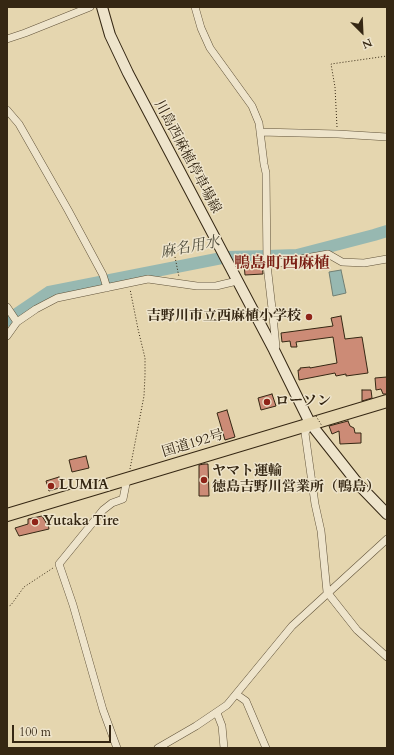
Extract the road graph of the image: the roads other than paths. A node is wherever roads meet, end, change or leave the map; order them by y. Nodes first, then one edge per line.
1 (90, 7) edge
2 (102, 7) edge
3 (195, 7) edge
4 (7, 39) edge
5 (7, 110) edge
6 (260, 132) junction
7 (387, 137) edge
8 (387, 259) edge
9 (267, 264) junction
10 (238, 281) junction
11 (106, 288) junction
12 (8, 309) edge
13 (17, 322) junction
14 (7, 336) edge
15 (274, 350) junction
16 (387, 401) edge
17 (313, 420) junction
18 (127, 480) junction
19 (387, 514) edge
20 (7, 515) edge
21 (387, 539) edge
22 (327, 592) junction
23 (387, 657) edge
24 (236, 694) junction
25 (217, 713) junction
26 (117, 748) edge
27 (158, 748) edge
28 (224, 748) edge
29 (266, 748) edge

1 - 4 street
2 - 10 main road, 川島西麻植停車場線
3 - 6 street
5 - 11 street
6 - 7 street
6 - 9 street
8 - 9 street
9 - 15 street
10 - 11 street
10 - 15 main road, 川島西麻植停車場線
11 - 13 street
12 - 13 street
13 - 14 street
15 - 17 main road, 川島西麻植停車場線
16 - 17 highway, 国道192号
17 - 18 highway, 国道192号
17 - 19 main road, 川島西麻植停車場線
17 - 22 street
18 - 20 highway, 国道192号
18 - 26 street
21 - 22 street
22 - 23 street
22 - 24 street
24 - 25 street
24 - 29 street
25 - 27 street
25 - 28 street

